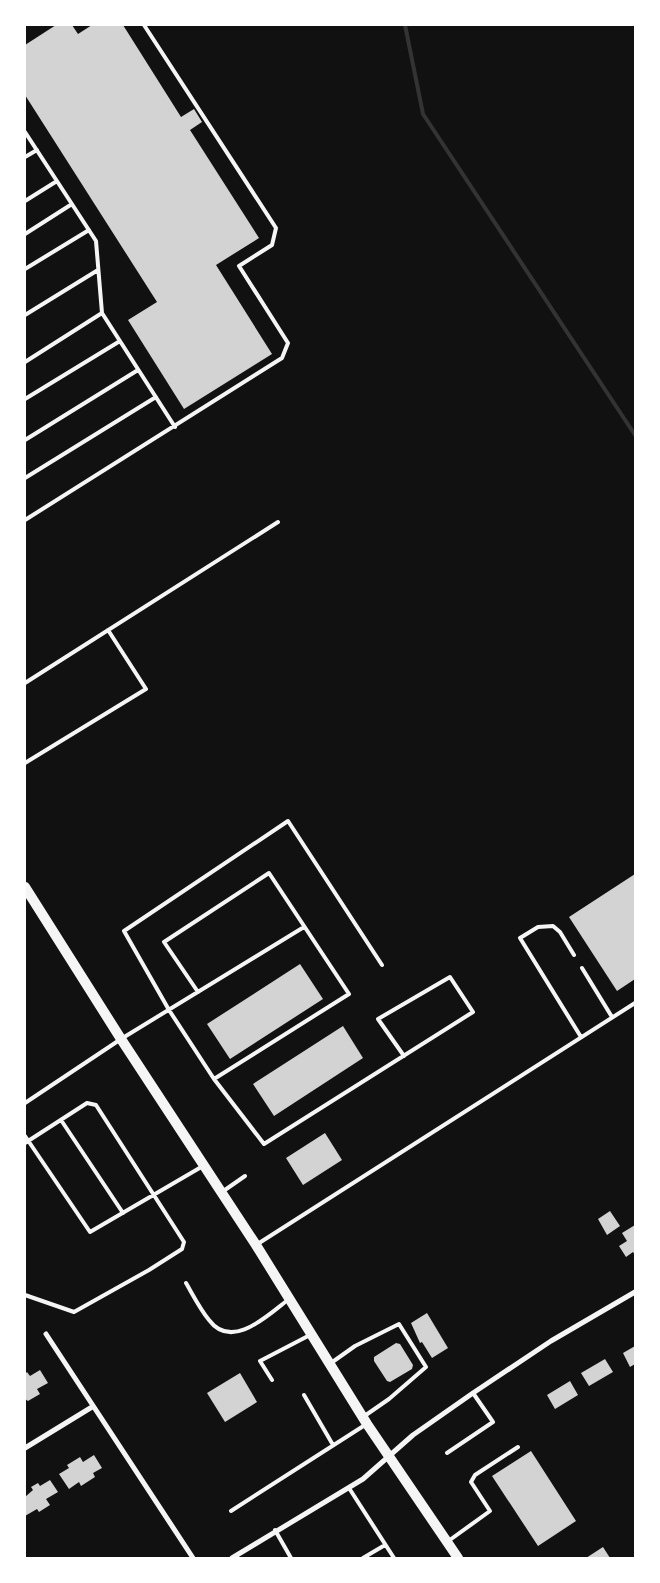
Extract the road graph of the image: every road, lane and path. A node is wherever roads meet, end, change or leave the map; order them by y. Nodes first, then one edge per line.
1 (144, 25) edge
2 (25, 132) edge
3 (37, 150) junction
4 (25, 157) edge
5 (57, 181) junction
6 (25, 201) edge
7 (72, 204) junction
8 (89, 230) junction
9 (25, 234) edge
10 (25, 270) edge
11 (98, 270) junction
12 (102, 313) junction
13 (25, 315) edge
14 (120, 341) junction
15 (25, 362) edge
16 (138, 370) junction
17 (156, 397) junction
18 (25, 399) edge
19 (175, 427) junction
20 (25, 440) edge
21 (25, 478) edge
22 (25, 520) edge
23 (278, 522) dead end
24 (108, 630) junction
25 (25, 683) edge
26 (25, 762) edge
27 (25, 887) edge
28 (304, 927) junction
29 (574, 955) dead end
30 (382, 965) dead end
31 (582, 968) dead end
32 (198, 992) junction
33 (635, 1003) edge
34 (170, 1010) junction
35 (612, 1017) junction
36 (581, 1037) junction
37 (121, 1039) junction
38 (404, 1056) junction
39 (214, 1079) junction
40 (25, 1103) edge
41 (61, 1120) junction
42 (25, 1136) edge
43 (27, 1142) edge
44 (204, 1165) junction
45 (245, 1176) dead end
46 (222, 1192) junction
47 (155, 1194) junction
48 (123, 1213) junction
49 (256, 1245) junction
50 (186, 1283) dead end
51 (635, 1292) edge
52 (25, 1295) edge
53 (289, 1299) junction
54 (46, 1334) dead end
55 (310, 1335) junction
56 (329, 1364) junction
57 (272, 1380) dead end
58 (473, 1393) junction
59 (304, 1395) dead end
60 (92, 1407) junction
61 (365, 1421) junction
62 (333, 1445) junction
63 (518, 1447) dead end
64 (25, 1448) edge
65 (447, 1453) dead end
66 (389, 1458) junction
67 (349, 1488) junction
68 (231, 1511) dead end
69 (275, 1530) junction
70 (448, 1542) junction
71 (385, 1545) junction
72 (193, 1558) edge
73 (232, 1558) edge
74 (291, 1558) edge
75 (363, 1558) edge
76 (394, 1558) edge
77 (458, 1558) edge

1 - 19 lane
2 - 3 lane
3 - 4 lane
3 - 5 lane
5 - 6 lane
5 - 7 lane
7 - 8 lane
7 - 9 lane
8 - 10 lane
8 - 11 lane
11 - 12 lane
11 - 13 lane
12 - 14 lane
12 - 15 lane
14 - 16 lane
14 - 18 lane
16 - 17 lane
16 - 20 lane
17 - 19 lane
17 - 21 lane
19 - 22 lane
23 - 24 lane
24 - 25 lane
24 - 26 lane
27 - 37 main road
28 - 32 lane
28 - 32 lane
28 - 39 lane
29 - 36 lane
30 - 34 lane
31 - 35 lane
32 - 34 lane
33 - 35 lane
34 - 37 lane
34 - 39 lane
35 - 36 lane
36 - 49 lane
37 - 40 lane
37 - 44 main road
38 - 38 lane
38 - 39 lane
41 - 43 lane
41 - 47 lane
41 - 48 lane
42 - 43 lane
43 - 48 lane
44 - 46 main road
44 - 47 lane
45 - 46 lane
46 - 49 main road
47 - 48 lane
47 - 52 lane
49 - 53 main road
50 - 53 lane
51 - 58 street
53 - 55 main road
54 - 60 street
55 - 56 main road
55 - 57 lane
56 - 61 main road
56 - 61 lane
58 - 65 lane
58 - 66 street
59 - 62 lane
60 - 64 street
60 - 72 street
61 - 62 lane
61 - 66 main road
62 - 68 lane
63 - 70 lane
66 - 67 street
66 - 70 main road
67 - 69 street
67 - 71 lane
69 - 73 street
69 - 74 lane
70 - 77 main road
71 - 75 lane
71 - 76 lane

